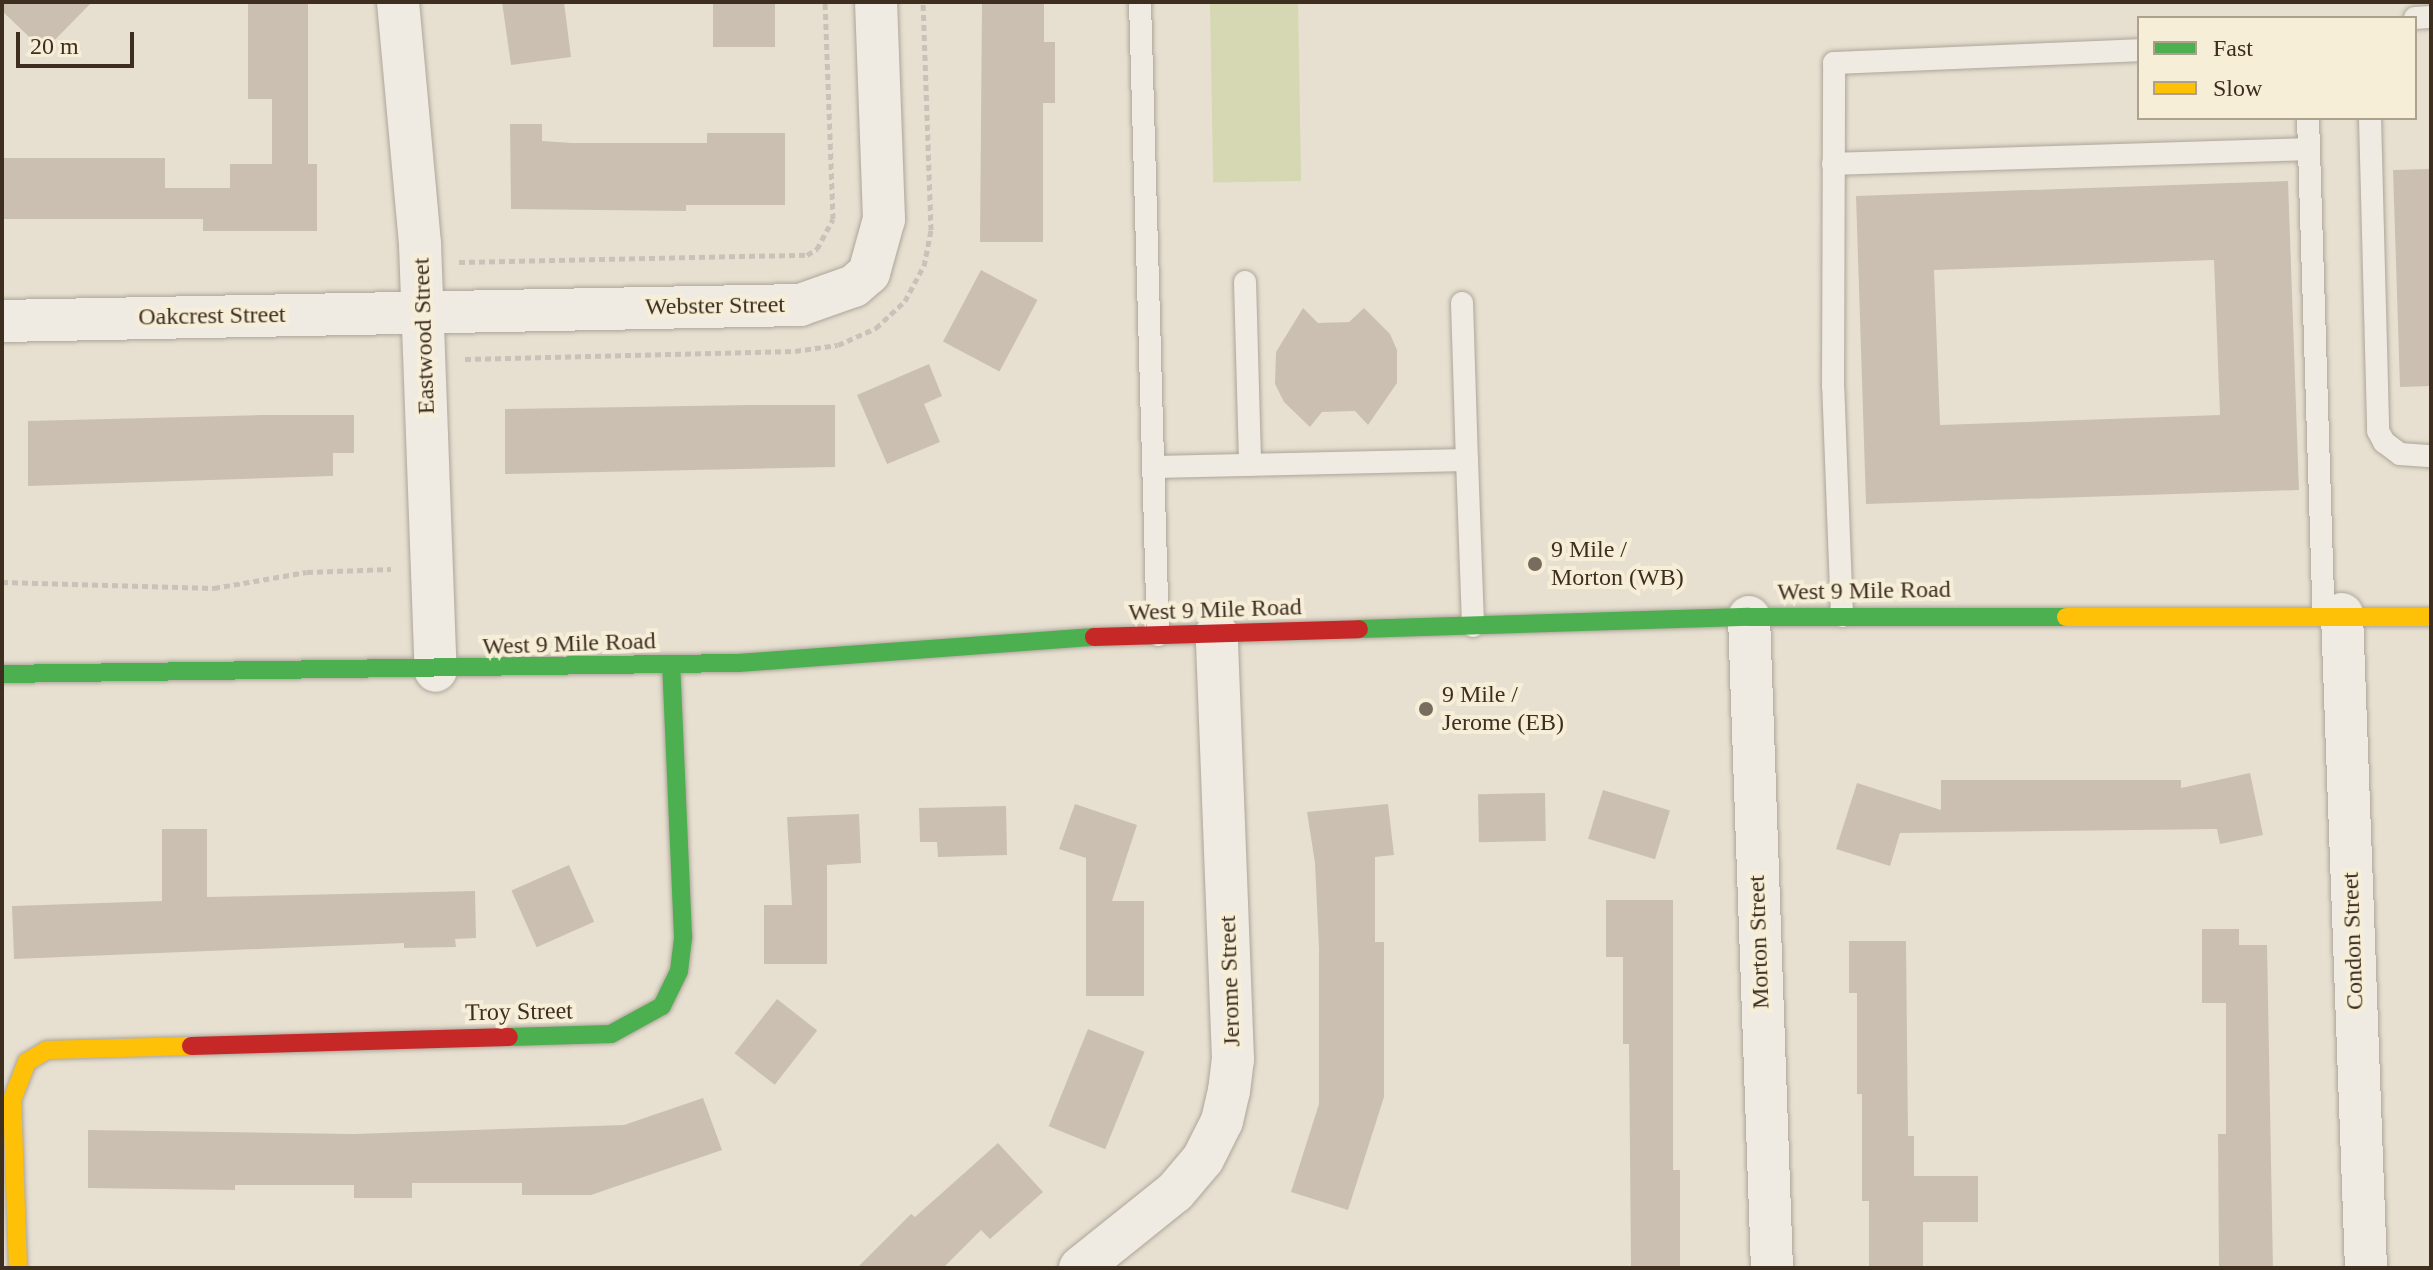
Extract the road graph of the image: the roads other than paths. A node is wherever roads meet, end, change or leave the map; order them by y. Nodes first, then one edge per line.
1 (398, 2) edge
2 (876, 2) edge
3 (1140, 2) edge
4 (2137, 50) edge
5 (2308, 120) edge
6 (2370, 120) edge
7 (2309, 149) junction
8 (1833, 164) junction
9 (1245, 282) dead end
10 (1462, 303) dead end
11 (423, 312) junction
12 (2, 321) edge
13 (2431, 456) edge
14 (1467, 460) junction
15 (1250, 465) junction
16 (1155, 467) junction
17 (2333, 614) junction
18 (1842, 616) junction
19 (1749, 617) junction
20 (2431, 617) edge
21 (1473, 626) junction
22 (1217, 633) junction
23 (1158, 635) junction
24 (671, 665) junction
25 (436, 671) junction
26 (2, 674) edge
27 (18, 1268) edge
28 (1080, 1268) edge
29 (1772, 1268) edge
30 (2366, 1268) edge

1 - 11 street, Eastwood Street
2 - 11 street, Webster Street
3 - 16 lane
4 - 8 lane
5 - 7 lane
6 - 13 lane
7 - 8 lane
7 - 17 lane
8 - 18 lane
9 - 15 lane
10 - 14 lane
11 - 12 street, Oakcrest Street
11 - 25 street, Eastwood Street
14 - 15 lane
14 - 21 lane
15 - 16 lane
16 - 23 lane
17 - 18 main road, West 9 Mile Road
17 - 20 main road, West 9 Mile Road
17 - 30 street, Condon Street
18 - 19 main road, West 9 Mile Road
19 - 21 main road, West 9 Mile Road
19 - 29 street, Morton Street
21 - 22 main road, West 9 Mile Road
22 - 23 main road, West 9 Mile Road
22 - 28 street, Jerome Street
23 - 24 main road, West 9 Mile Road
24 - 25 main road, West 9 Mile Road
24 - 27 main road, Troy Street
25 - 26 main road, West 9 Mile Road

